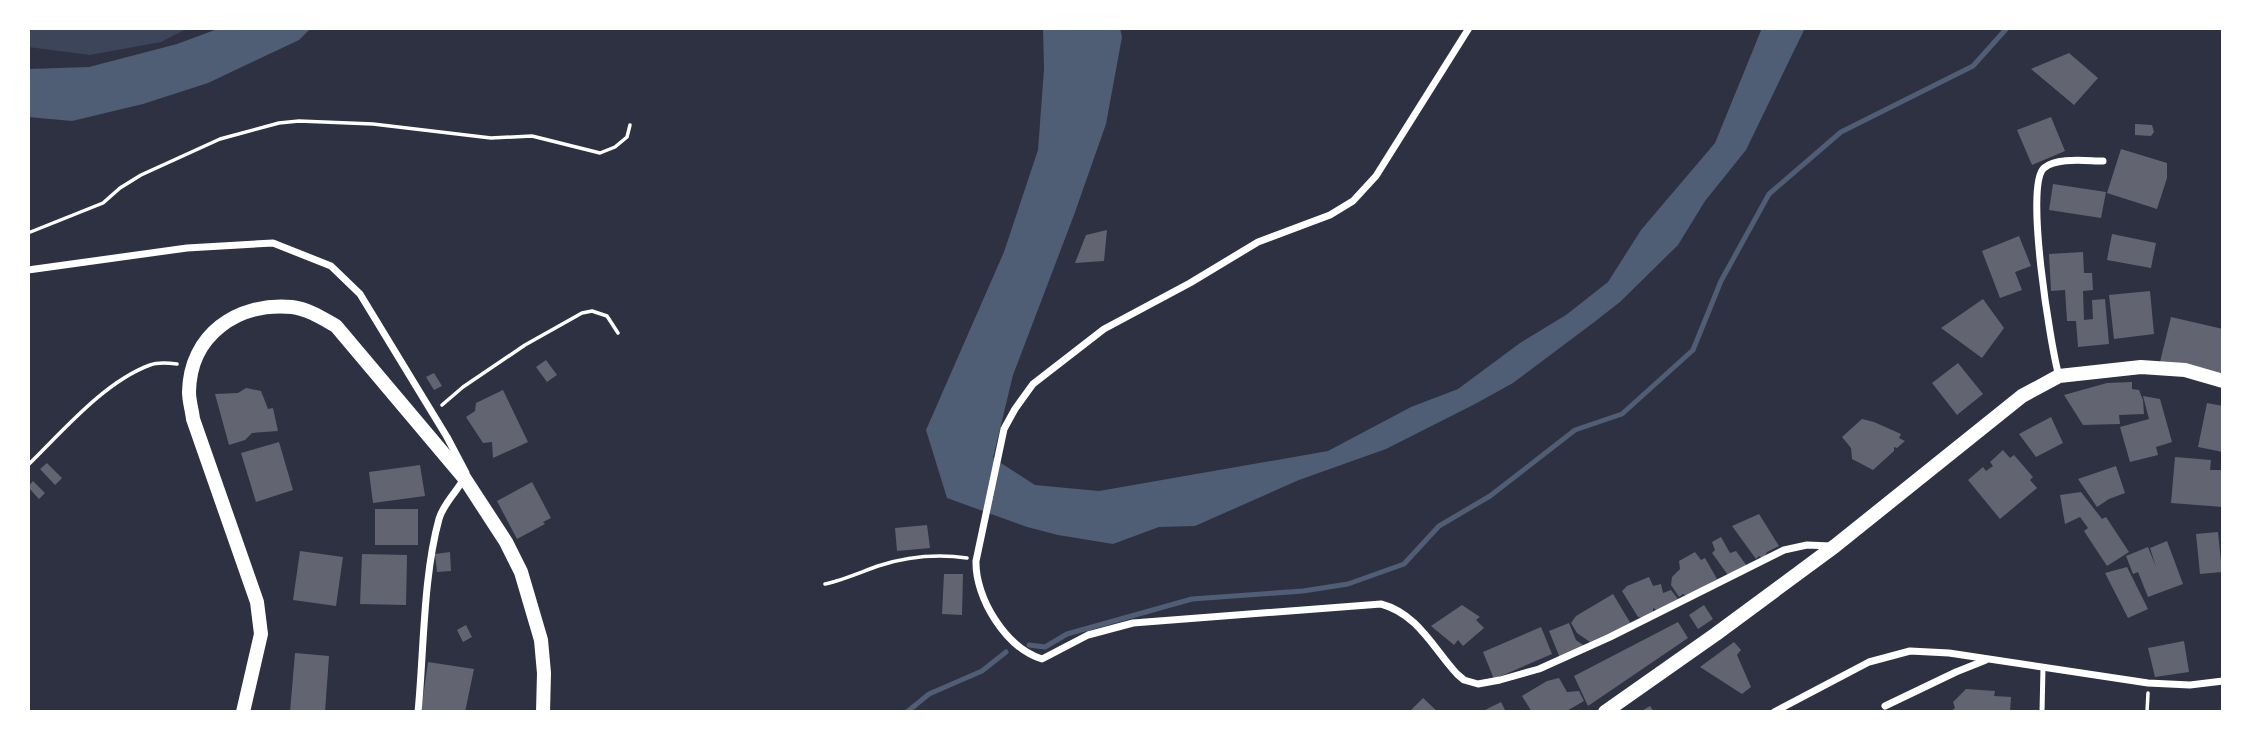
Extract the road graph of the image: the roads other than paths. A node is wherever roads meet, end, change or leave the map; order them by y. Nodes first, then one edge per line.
1 (1469, 28) edge
2 (2103, 161) dead end
3 (28, 270) edge
4 (2059, 376) junction
5 (2223, 381) edge
6 (465, 479) junction
7 (1835, 546) junction
8 (1989, 659) junction
9 (2043, 668) junction
10 (2223, 681) edge
11 (1885, 706) dead end
12 (243, 712) edge
13 (418, 712) edge
14 (543, 712) edge
15 (1605, 712) edge
16 (1774, 712) edge
17 (2042, 712) edge

1 - 7 street
2 - 4 street
3 - 6 street
4 - 5 main road
4 - 7 main road
6 - 12 main road
6 - 13 street
6 - 14 main road
7 - 15 main road
8 - 9 street
8 - 11 street
8 - 16 street
9 - 10 street
9 - 17 lane

